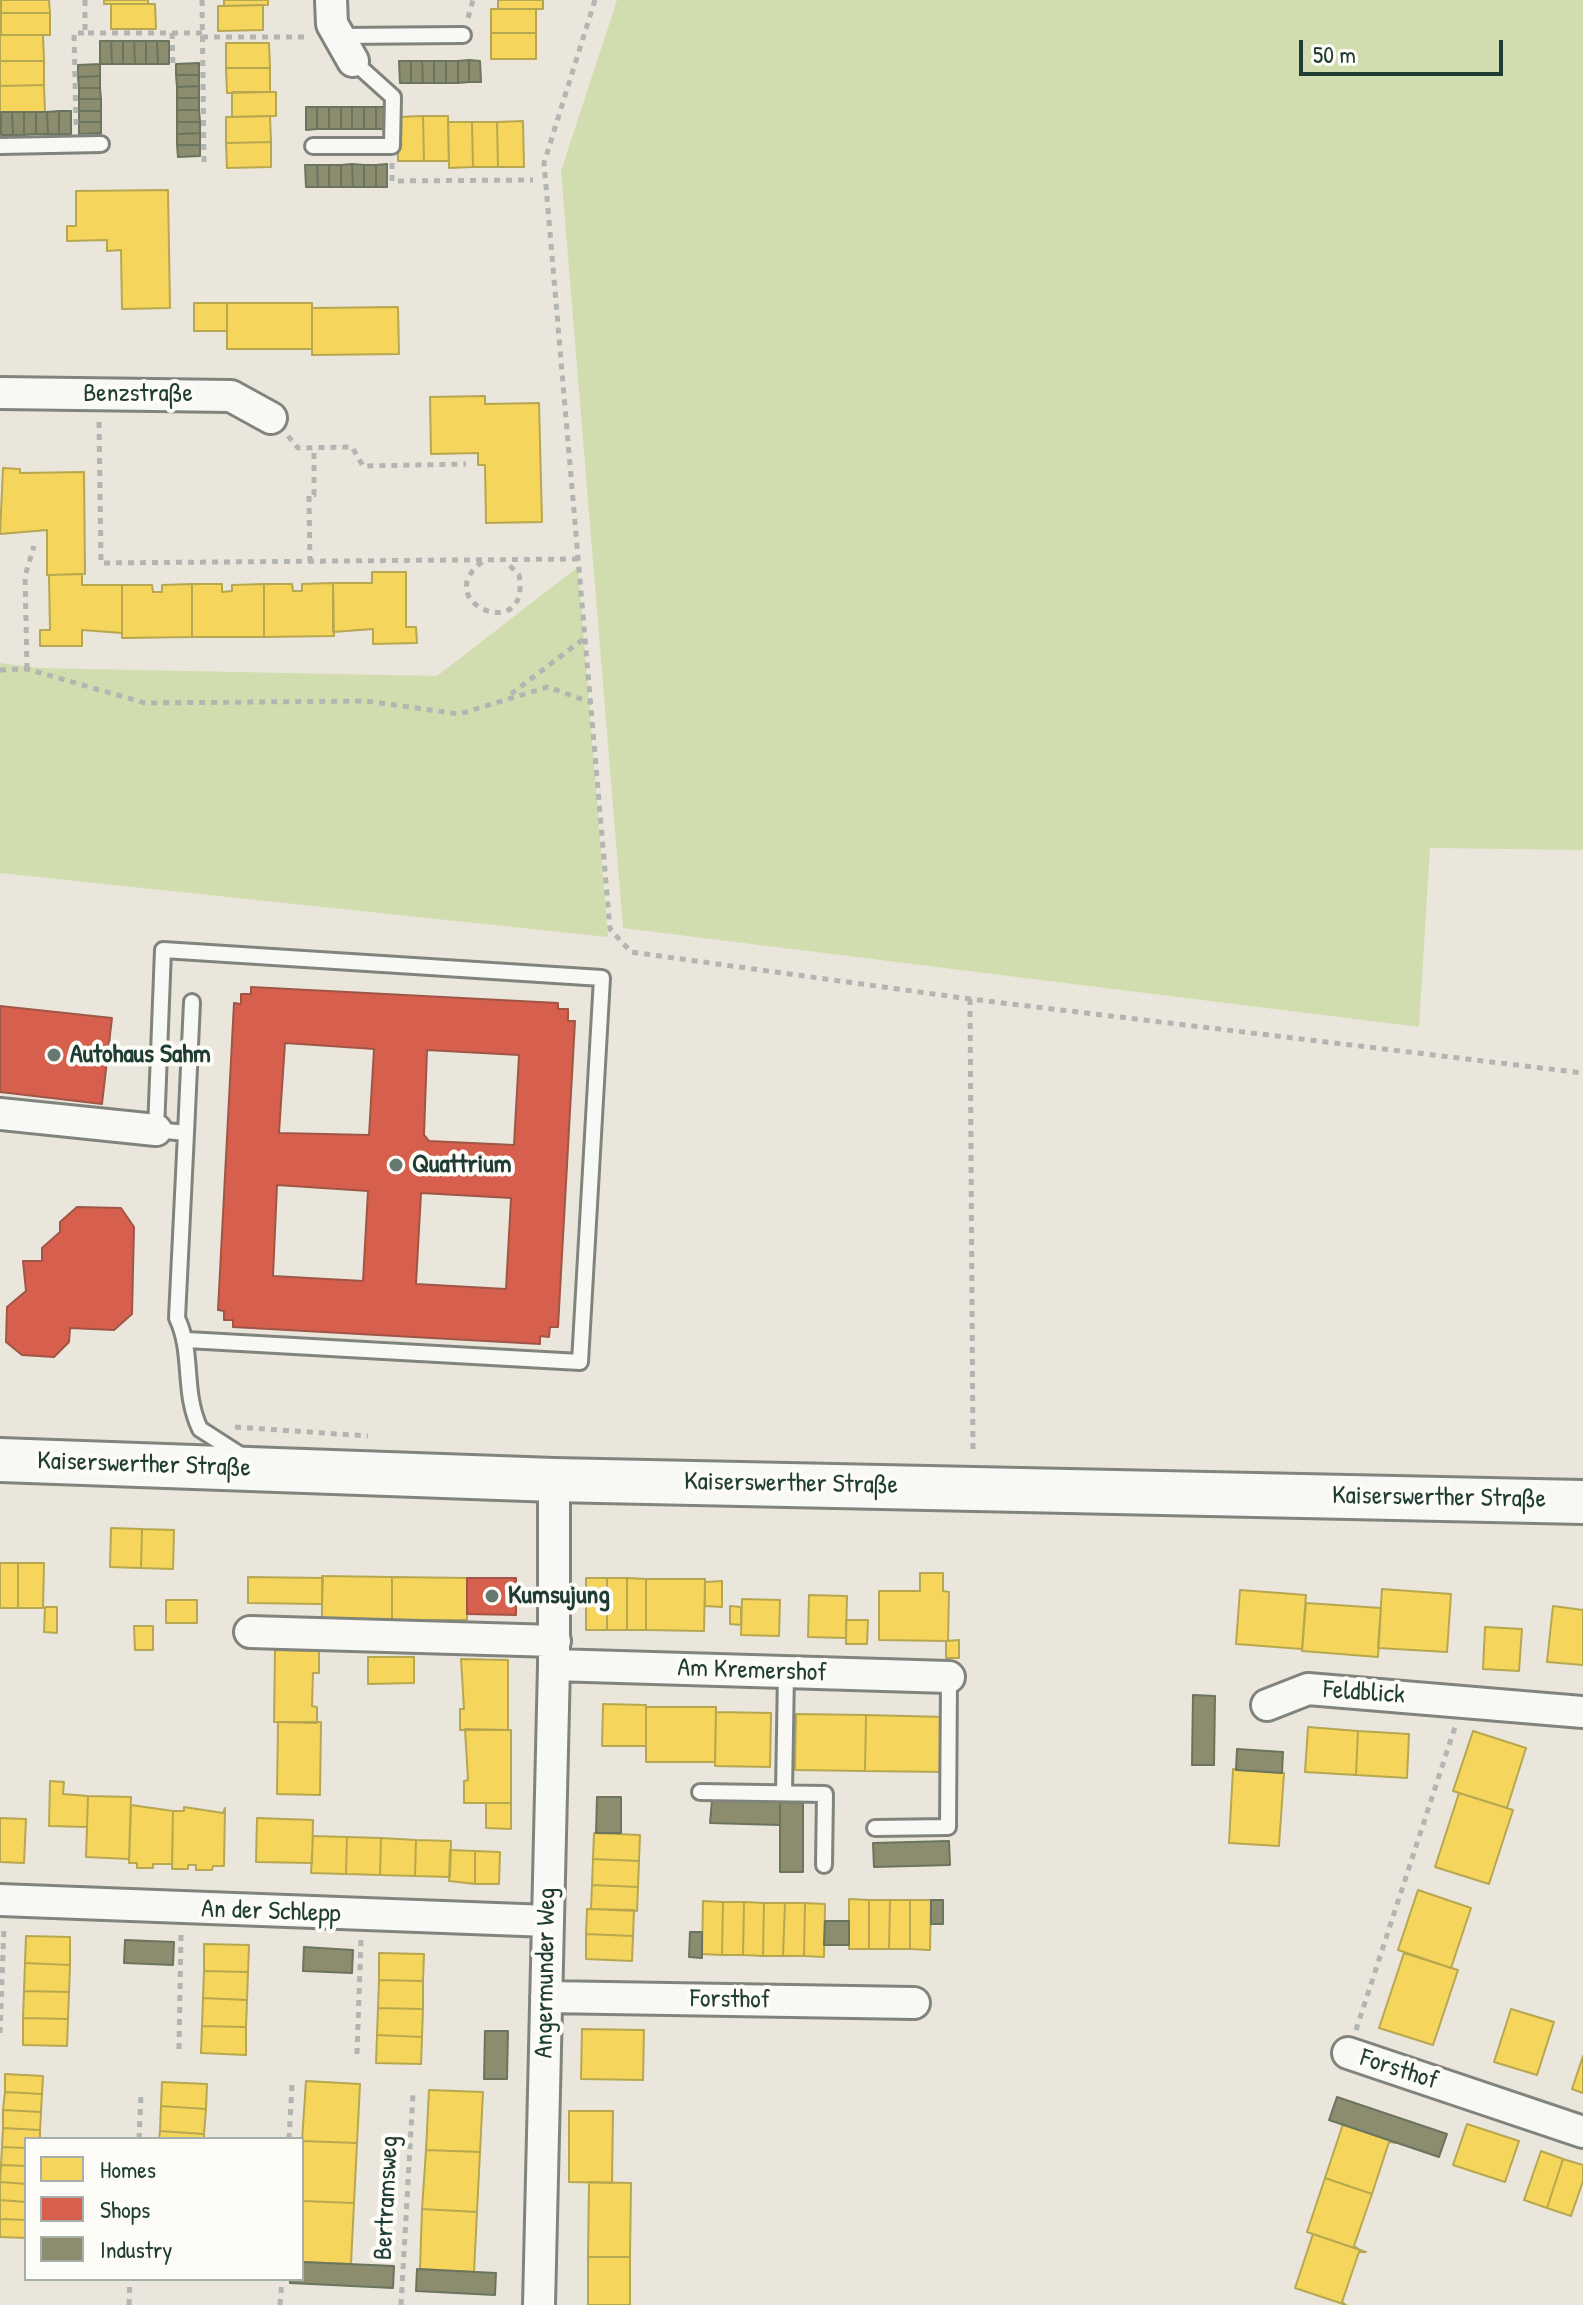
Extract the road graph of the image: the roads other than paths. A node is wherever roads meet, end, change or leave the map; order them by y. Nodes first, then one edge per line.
1 (331, 0) edge
2 (463, 35) dead end
3 (346, 49) junction
4 (101, 144) dead end
5 (0, 146) edge
6 (313, 146) dead end
7 (0, 393) edge
8 (271, 418) road end
9 (192, 1002) dead end
10 (0, 1114) edge
11 (171, 1131) junction
12 (187, 1340) junction
13 (0, 1460) edge
14 (272, 1470) junction
15 (554, 1480) junction
16 (1583, 1502) edge
17 (250, 1632) dead end
18 (554, 1653) junction
19 (786, 1672) junction
20 (949, 1677) joint
21 (1267, 1705) dead end
22 (1583, 1712) edge
23 (700, 1792) dead end
24 (784, 1793) junction
25 (875, 1828) dead end
26 (824, 1865) dead end
27 (2, 1900) edge
28 (548, 1921) junction
29 (546, 1997) junction
30 (914, 2003) dead end
31 (1348, 2053) road end
32 (1583, 2132) edge
33 (539, 2305) edge

1 - 3 street
2 - 3 lane
3 - 6 lane
4 - 5 lane
7 - 8 street, Benzstraße
9 - 11 lane
10 - 11 street
11 - 12 lane
11 - 12 lane
12 - 14 lane
13 - 14 main road, Kaiserswerther Straße
14 - 15 main road, Kaiserswerther Straße
15 - 16 main road, Kaiserswerther Straße
15 - 18 street, Angermunder Weg
17 - 18 street
18 - 19 street, Am Kremershof
18 - 28 street, Angermunder Weg
19 - 20 street, Am Kremershof
19 - 24 lane
20 - 25 lane
21 - 22 street, Feldblick
23 - 24 lane
24 - 26 lane
27 - 28 street, An der Schlepp
28 - 29 street, Angermunder Weg
29 - 30 street, Forsthof
29 - 33 street, Angermunder Weg
31 - 32 street, Forsthof

